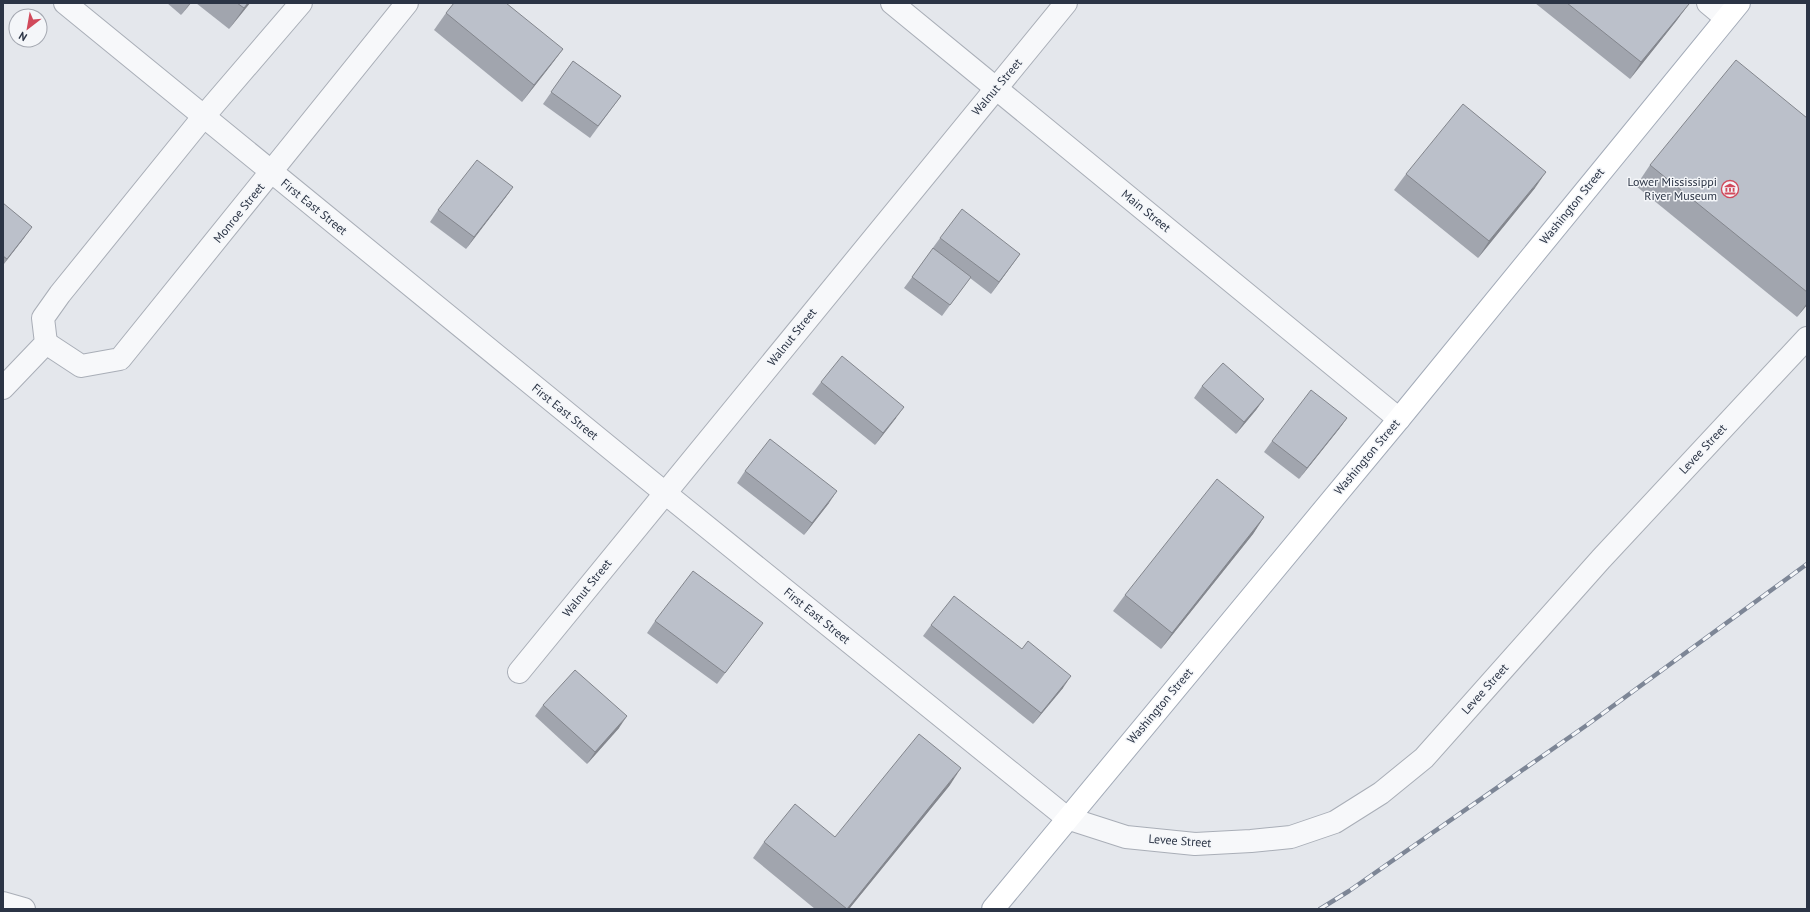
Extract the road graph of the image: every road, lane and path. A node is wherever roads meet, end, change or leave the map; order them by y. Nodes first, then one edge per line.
1 (65, 3) edge
2 (301, 3) edge
3 (407, 3) edge
4 (892, 3) edge
5 (1066, 3) edge
6 (1708, 3) edge
7 (1732, 10) edge
8 (996, 88) junction
9 (204, 116) junction
10 (272, 172) junction
11 (1807, 338) edge
12 (46, 343) junction
13 (3, 388) edge
14 (1399, 419) junction
15 (665, 493) junction
16 (519, 672) dead end
17 (1067, 818) junction
18 (3, 903) edge
19 (24, 909) edge
20 (993, 909) edge

1 - 9 street, First East Street
2 - 9 street
3 - 10 street, Monroe Street
4 - 8 street, Main Street
5 - 8 street, Walnut Street
6 - 7 street
7 - 14 main road, Washington Street
8 - 14 street, Main Street
8 - 15 street, Walnut Street
9 - 10 street, First East Street
9 - 12 street
10 - 12 street, Monroe Street
10 - 15 street, First East Street
11 - 17 street, Levee Street
12 - 13 street
14 - 17 main road, Washington Street
15 - 16 street, Walnut Street
15 - 17 street, First East Street
17 - 20 main road, Washington Street
18 - 19 street

